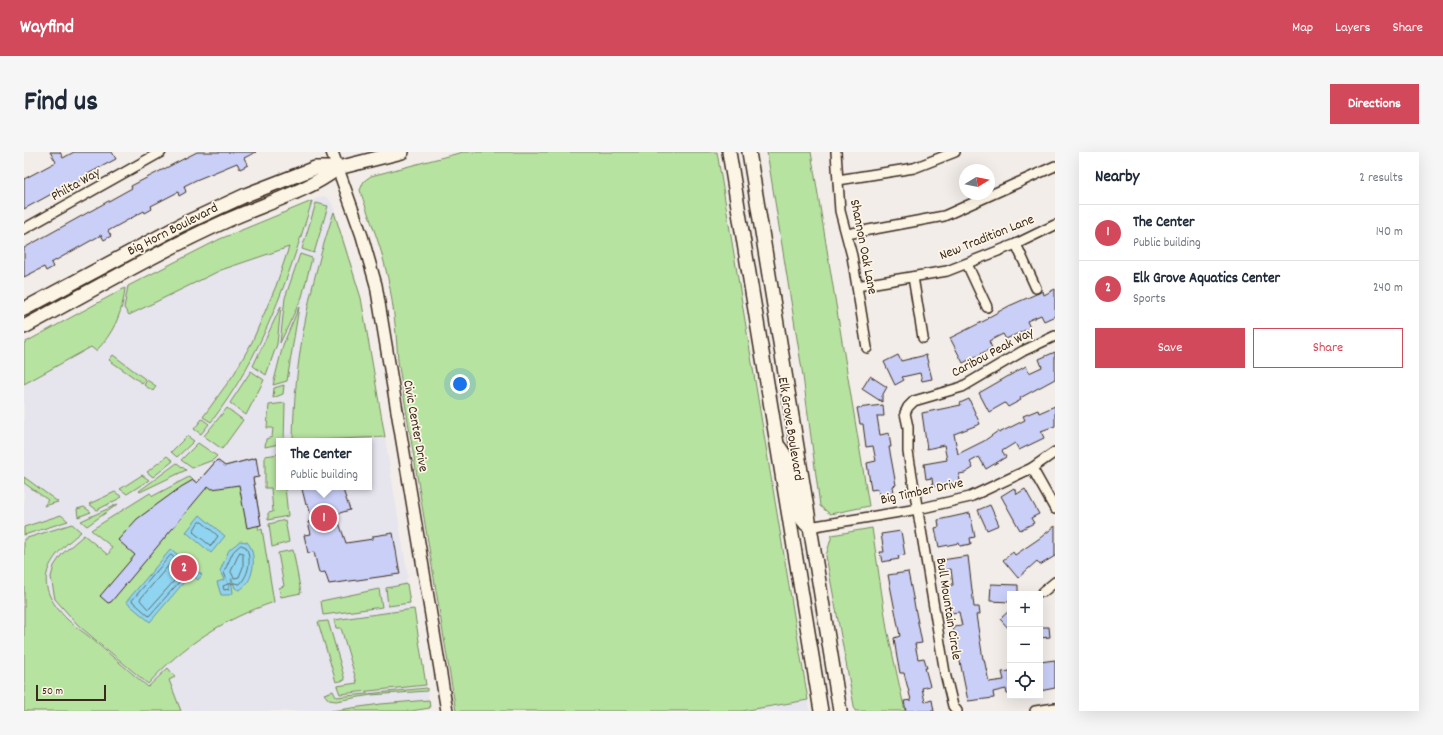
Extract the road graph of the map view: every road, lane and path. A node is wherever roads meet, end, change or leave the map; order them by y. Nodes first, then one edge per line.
1 (161, 152) edge
2 (332, 152) edge
3 (402, 152) edge
4 (729, 152) edge
5 (749, 152) edge
6 (836, 152) edge
7 (955, 152) edge
8 (1055, 166) edge
9 (338, 168) junction
10 (838, 180) junction
11 (1055, 225) edge
12 (24, 229) edge
13 (847, 234) junction
14 (1016, 244) junction
15 (967, 264) junction
16 (913, 277) junction
17 (857, 286) junction
18 (1036, 288) dead end
19 (987, 307) dead end
20 (24, 309) edge
21 (24, 327) edge
22 (1055, 336) edge
23 (923, 338) dead end
24 (867, 348) dead end
25 (776, 444) junction
26 (1055, 452) edge
27 (1032, 468) junction
28 (918, 509) junction
29 (1055, 509) edge
30 (809, 527) junction
31 (791, 533) junction
32 (1055, 582) edge
33 (1043, 592) dead end
34 (828, 642) junction
35 (1055, 708) edge
36 (447, 711) edge
37 (821, 711) edge
38 (840, 711) edge
39 (957, 711) edge
40 (1035, 711) edge

1 - 12 street, Philta Way
2 - 9 street, Civic Center Drive
3 - 9 main road, Big Horn Boulevard
4 - 25 main road, Elk Grove Boulevard
5 - 30 main road, Elk Grove Boulevard
6 - 10 street, Shannon Oak Lane
7 - 10 street
8 - 13 street
9 - 20 main road, Big Horn Boulevard
9 - 21 main road, Big Horn Boulevard
9 - 36 street, Civic Center Drive
10 - 13 street, Shannon Oak Lane
11 - 14 street, New Tradition Lane
13 - 17 street, Shannon Oak Lane
14 - 15 street, New Tradition Lane
14 - 18 street
15 - 16 street, New Tradition Lane
15 - 19 street
16 - 17 street, New Tradition Lane
16 - 23 street
17 - 24 street, Shannon Oak Lane
22 - 28 street, Caribou Peak Way
25 - 30 main road
25 - 31 main road, Elk Grove Boulevard
26 - 27 street, Big Timber Drive
27 - 28 street, Big Timber Drive
27 - 29 street
28 - 30 street, Big Timber Drive
28 - 39 street, Bull Mountain Circle
30 - 34 main road, Elk Grove Boulevard
31 - 34 main road
31 - 37 main road, Elk Grove Boulevard
32 - 33 street
34 - 38 main road, Elk Grove Boulevard
35 - 40 street

